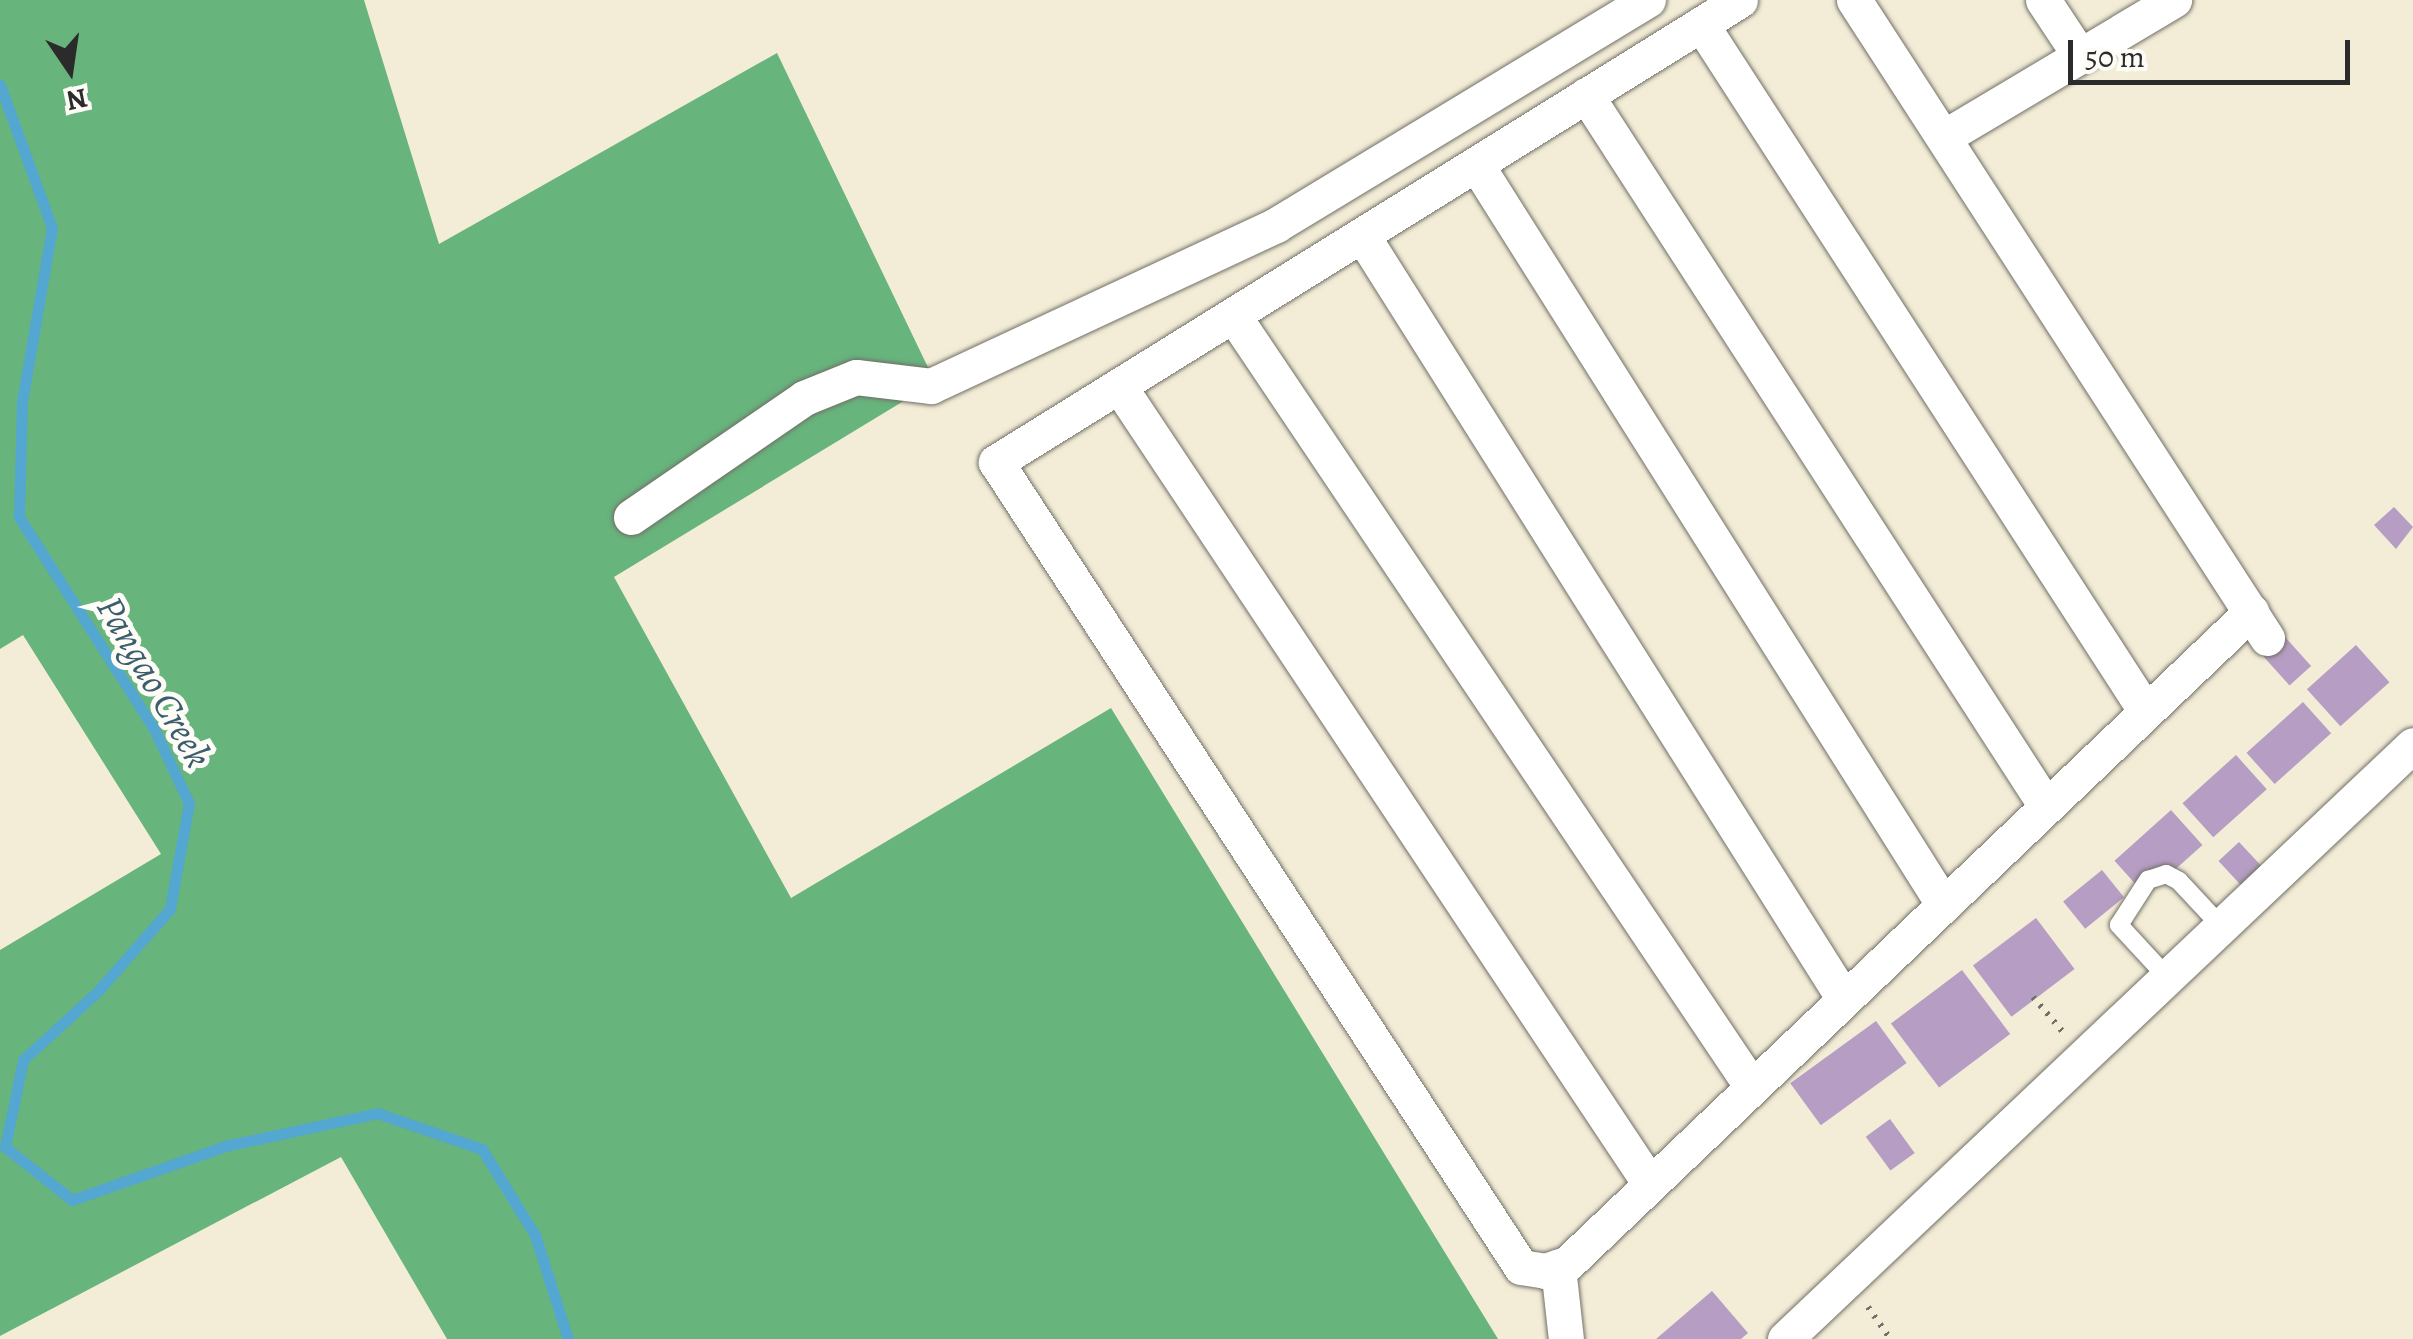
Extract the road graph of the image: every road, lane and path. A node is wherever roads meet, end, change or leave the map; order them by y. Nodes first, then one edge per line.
1 (1648, 0) edge
2 (1740, 0) edge
3 (1854, 0) edge
4 (2043, 0) edge
5 (2174, 0) edge
6 (1701, 24) junction
7 (2080, 56) junction
8 (1586, 95) junction
9 (1944, 137) junction
10 (1476, 164) junction
11 (1362, 236) junction
12 (1232, 315) junction
13 (1119, 386) junction
14 (631, 517) dead end
15 (2145, 710) junction
16 (2413, 745) edge
17 (2046, 806) junction
18 (1942, 904) junction
19 (2221, 926) junction
20 (2168, 977) junction
21 (1844, 999) junction
22 (1752, 1087) junction
23 (1650, 1184) junction
24 (1558, 1267) junction
25 (1566, 1339) edge
26 (1786, 1339) edge

1 - 14 street
2 - 6 street
3 - 9 street
4 - 7 street
5 - 7 street
6 - 8 street
6 - 15 street
7 - 9 street
8 - 10 street
8 - 17 street
9 - 15 street
10 - 11 street
10 - 18 street
11 - 12 street
11 - 21 street
12 - 13 street
12 - 22 street
13 - 23 street
13 - 24 street
15 - 17 street
16 - 19 street
17 - 18 street
18 - 21 street
19 - 20 street
19 - 20 lane
20 - 26 street
21 - 22 street
22 - 23 street
23 - 24 street
24 - 25 street

